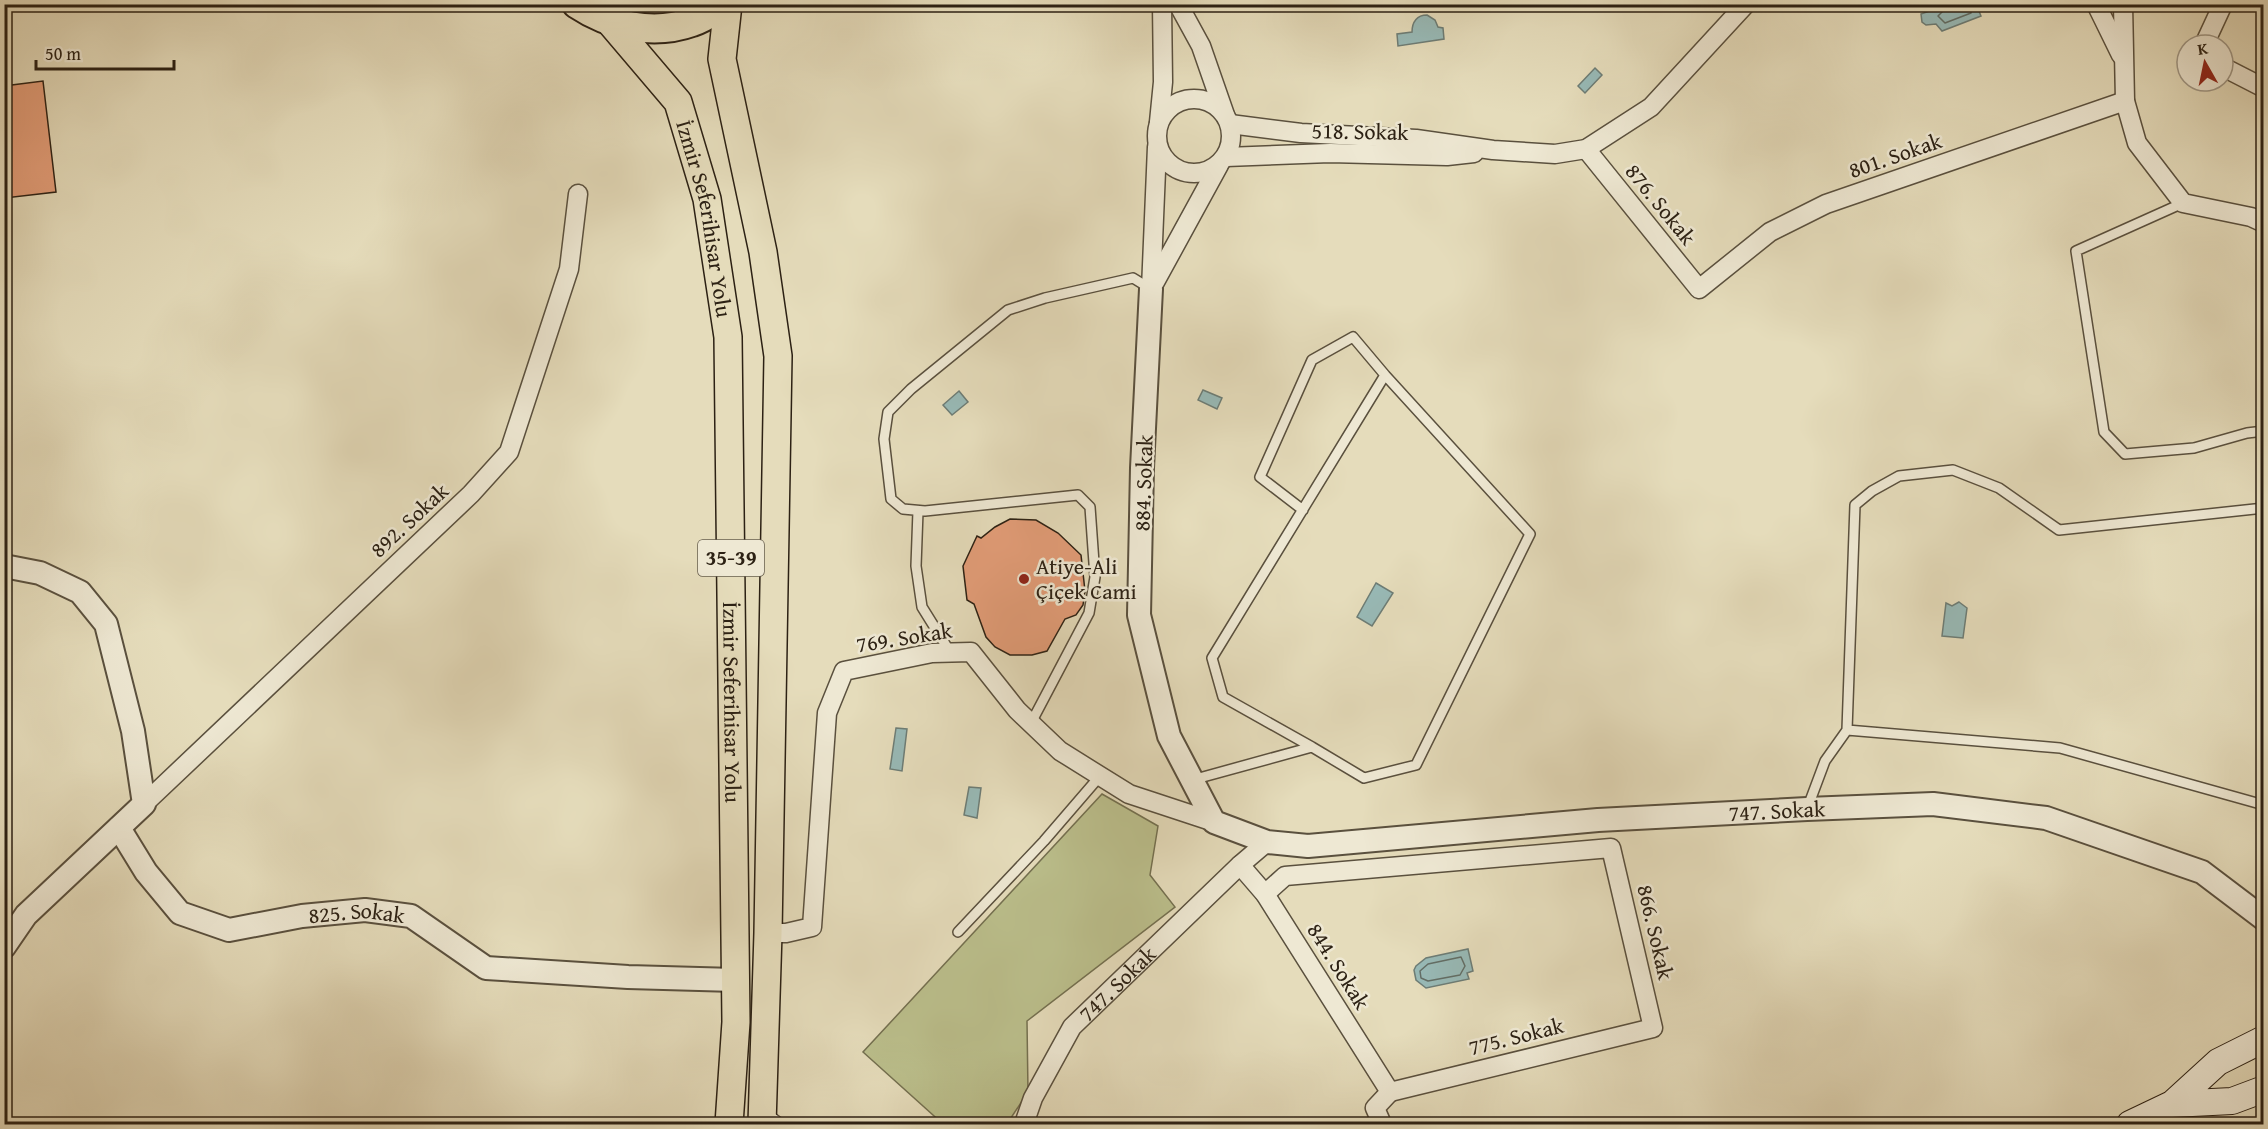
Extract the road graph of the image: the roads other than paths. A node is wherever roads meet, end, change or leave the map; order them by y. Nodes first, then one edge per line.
1 (577, 4) edge
2 (727, 4) edge
3 (1162, 4) edge
4 (1178, 4) edge
5 (1746, 4) edge
6 (2096, 4) edge
7 (2123, 4) edge
8 (2223, 4) edge
9 (610, 22) junction
10 (2210, 33) edge
11 (2123, 59) junction
12 (2235, 73) edge
13 (2264, 88) edge
14 (2125, 101) junction
15 (1227, 119) junction
16 (1158, 125) junction
17 (1157, 145) junction
18 (1586, 149) junction
19 (1493, 150) junction
20 (1222, 161) junction
21 (578, 194) dead end
22 (2183, 203) junction
23 (2264, 223) edge
24 (1151, 289) junction
25 (1699, 289) joint
26 (1385, 375) junction
27 (2264, 431) edge
28 (2264, 508) edge
29 (918, 510) junction
30 (1303, 510) junction
31 (4, 566) edge
32 (950, 653) junction
33 (1031, 723) junction
34 (1846, 730) junction
35 (1312, 747) junction
36 (1100, 776) junction
37 (1192, 780) junction
38 (144, 804) junction
39 (2264, 805) edge
40 (1807, 809) junction
41 (1214, 822) junction
42 (119, 828) junction
43 (1267, 842) junction
44 (1240, 865) junction
45 (2264, 892) edge
46 (1265, 894) junction
47 (2262, 918) edge
48 (958, 932) dead end
49 (768, 933) junction
50 (4, 947) edge
51 (735, 980) junction
52 (1653, 1028) joint
53 (2264, 1039) edge
54 (2264, 1089) edge
55 (1390, 1092) junction
56 (2172, 1104) junction
57 (769, 1120) edge
58 (729, 1125) edge
59 (1024, 1125) edge
60 (1382, 1125) edge
61 (2130, 1125) edge

1 - 9 highway
2 - 9 highway
2 - 49 main road, İzmir Seferihisar Yolu / 35-39
3 - 16 street
4 - 15 street
5 - 18 street, 518. Sokak
6 - 11 street
7 - 11 street
8 - 10 street
9 - 51 main road, İzmir Seferihisar Yolu / 35-39
11 - 14 street
12 - 13 street
14 - 22 street
14 - 25 street, 801. Sokak
15 - 16 street
15 - 19 street, 518. Sokak
15 - 20 street
16 - 17 street
17 - 20 street
17 - 24 street, 884. Sokak
18 - 19 street, 518. Sokak
18 - 25 street, 876. Sokak
19 - 20 street, 518. Sokak
20 - 24 street
21 - 38 street, 892. Sokak
22 - 23 street
22 - 27 lane
24 - 29 lane
24 - 37 street, 884. Sokak
26 - 30 lane
26 - 30 lane
26 - 35 lane
28 - 34 lane
29 - 32 lane
29 - 33 lane
30 - 35 lane
31 - 38 street
32 - 33 street, 769. Sokak
32 - 49 street, 769. Sokak
33 - 36 street
34 - 39 lane
34 - 40 lane
35 - 37 lane
36 - 41 street
36 - 48 lane
37 - 41 street, 884. Sokak
38 - 42 street
40 - 43 street, 747. Sokak
40 - 47 street, 747. Sokak
41 - 43 street
42 - 50 street
42 - 51 street, 825. Sokak
43 - 44 street
44 - 46 street, 844. Sokak
44 - 59 street, 747. Sokak
45 - 47 lane
46 - 52 street, 866. Sokak
46 - 55 street, 844. Sokak
49 - 57 main road, İzmir Seferihisar Yolu / 35-39
51 - 58 main road, İzmir Seferihisar Yolu / 35-39
52 - 55 street, 775. Sokak
53 - 56 main road
54 - 56 main road
55 - 60 street
56 - 61 main road

